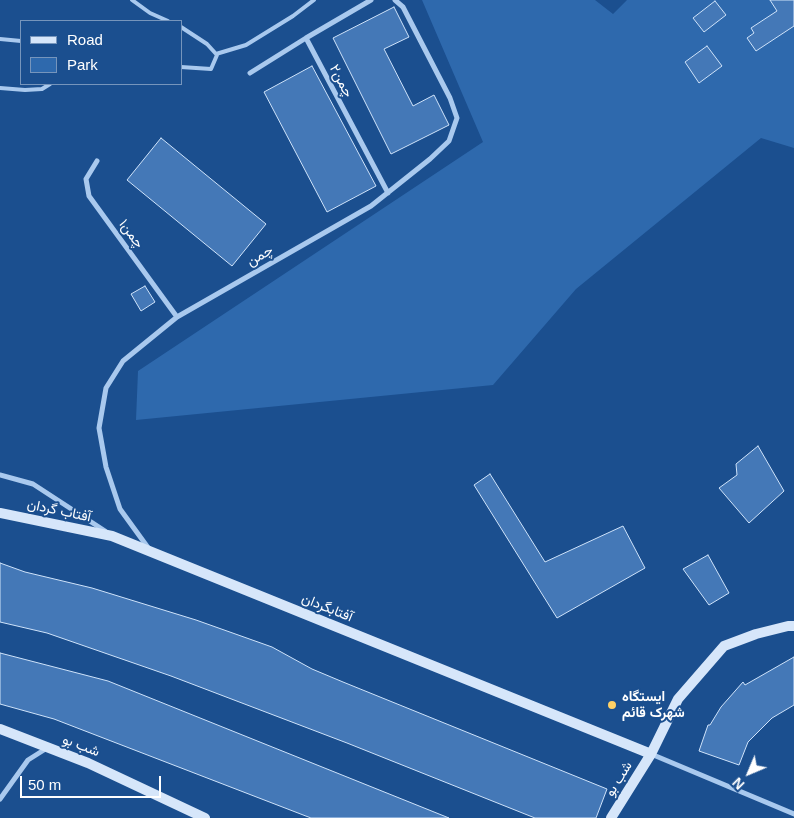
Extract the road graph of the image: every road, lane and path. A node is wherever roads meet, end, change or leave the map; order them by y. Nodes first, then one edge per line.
1 (132, 0) edge
2 (314, 0) edge
3 (371, 0) edge
4 (395, 0) edge
5 (166, 20) edge
6 (182, 28) edge
7 (306, 38) junction
8 (0, 39) edge
9 (20, 41) edge
10 (216, 54) junction
11 (182, 67) edge
12 (250, 73) dead end
13 (48, 85) edge
14 (0, 88) edge
15 (97, 161) dead end
16 (388, 193) junction
17 (177, 317) junction
18 (0, 475) edge
19 (0, 513) edge
20 (112, 536) junction
21 (151, 551) junction
22 (794, 626) edge
23 (0, 729) edge
24 (47, 748) junction
25 (651, 754) junction
26 (0, 799) edge
27 (794, 814) edge
28 (205, 818) edge
29 (611, 818) edge

1 - 5 lane
2 - 10 lane
3 - 7 street
4 - 16 street, چمن
6 - 10 lane
7 - 12 street
7 - 16 street, چمن۲
8 - 9 lane
10 - 11 lane
13 - 14 lane
15 - 17 street, چمن۱
16 - 17 street, چمن
17 - 21 street, چمن
18 - 20 street, آفتابگردان
19 - 20 main road, آفتاب گردان
20 - 21 main road, آفتابگردان
21 - 25 main road, آفتابگردان
22 - 25 main road, شب بو
23 - 24 main road, شب بو
24 - 26 street
24 - 28 main road, شب بو
25 - 27 street
25 - 29 main road, شب بو

